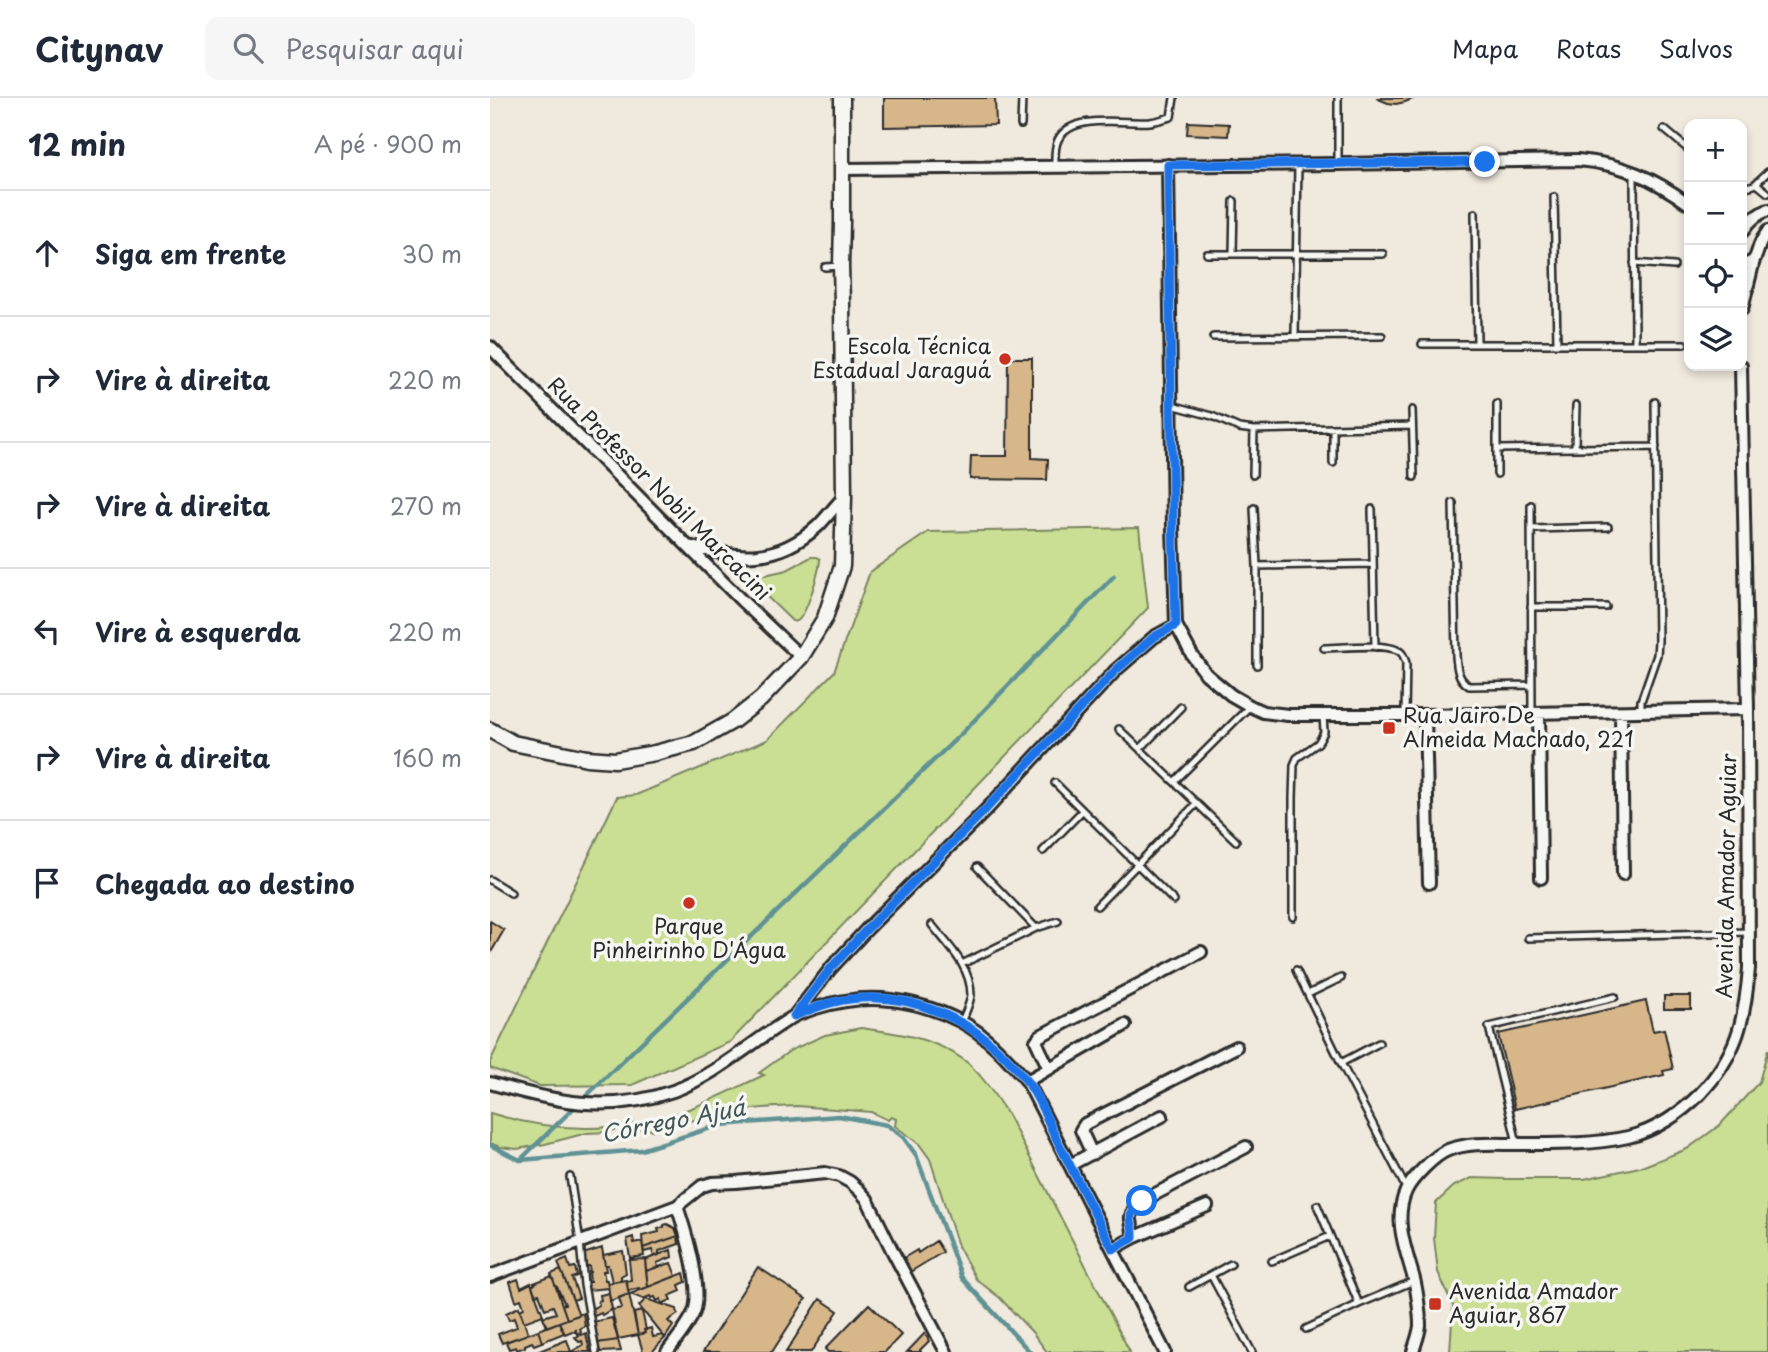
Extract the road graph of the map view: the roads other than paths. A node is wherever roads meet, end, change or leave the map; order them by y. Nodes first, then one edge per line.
1 (842, 98) edge
2 (1022, 98) edge
3 (1174, 98) edge
4 (1338, 98) edge
5 (1021, 125) dead end
6 (1664, 129) dead end
7 (1684, 146) edge
8 (1298, 164) junction
9 (1338, 164) junction
10 (1168, 165) junction
11 (1055, 167) junction
12 (842, 169) junction
13 (1634, 172) junction
14 (1768, 172) edge
15 (1756, 184) junction
16 (1747, 187) edge
17 (1768, 192) edge
18 (1554, 197) dead end
19 (1234, 201) dead end
20 (1684, 201) edge
21 (1768, 209) edge
22 (1475, 213) dead end
23 (1747, 225) edge
24 (1768, 230) edge
25 (1747, 232) edge
26 (1759, 246) junction
27 (1207, 254) dead end
28 (1233, 254) junction
29 (1298, 254) junction
30 (1383, 254) dead end
31 (1755, 260) junction
32 (1634, 263) junction
33 (1747, 264) edge
34 (841, 266) junction
35 (1674, 266) dead end
36 (825, 267) dead end
37 (1742, 308) edge
38 (1295, 336) junction
39 (1382, 336) dead end
40 (1213, 337) dead end
41 (1477, 343) junction
42 (1557, 343) junction
43 (1422, 344) dead end
44 (1635, 344) junction
45 (1684, 344) dead end
46 (490, 347) edge
47 (1741, 371) edge
48 (1655, 402) dead end
49 (1497, 404) dead end
50 (1171, 405) junction
51 (1576, 405) dead end
52 (1412, 410) dead end
53 (1412, 426) junction
54 (1332, 428) junction
55 (1254, 430) junction
56 (1575, 447) junction
57 (1656, 447) junction
58 (1497, 449) junction
59 (1333, 463) dead end
60 (1497, 474) dead end
61 (1253, 475) dead end
62 (1414, 477) dead end
63 (844, 497) junction
64 (1452, 503) dead end
65 (1531, 505) dead end
66 (1254, 508) dead end
67 (1372, 509) dead end
68 (1608, 527) dead end
69 (1532, 530) junction
70 (688, 546) junction
71 (1373, 564) junction
72 (1257, 566) junction
73 (1531, 607) junction
74 (1606, 607) dead end
75 (1176, 625) junction
76 (1376, 647) junction
77 (1324, 648) dead end
78 (802, 656) junction
79 (1257, 665) dead end
80 (1532, 685) junction
81 (1250, 706) junction
82 (1181, 707) dead end
83 (1748, 709) junction
84 (1641, 711) junction
85 (1621, 712) junction
86 (1536, 713) junction
87 (1324, 715) junction
88 (1405, 715) junction
89 (1425, 715) junction
90 (1119, 729) dead end
91 (490, 730) edge
92 (1140, 748) junction
93 (1175, 781) junction
94 (1055, 783) dead end
95 (1197, 803) junction
96 (1082, 811) junction
97 (1236, 841) dead end
98 (1043, 850) dead end
99 (1136, 865) junction
100 (977, 867) dead end
101 (1623, 874) dead end
102 (1541, 878) dead end
103 (490, 880) edge
104 (1429, 883) dead end
105 (511, 893) dead end
106 (1174, 901) dead end
107 (1097, 906) dead end
108 (1293, 917) dead end
109 (1058, 921) dead end
110 (932, 925) dead end
111 (1036, 928) junction
112 (1749, 932) junction
113 (1528, 938) dead end
114 (1201, 952) dead end
115 (962, 964) junction
116 (1296, 970) dead end
117 (1341, 978) dead end
118 (1308, 994) junction
119 (1615, 998) dead end
120 (794, 1016) junction
121 (962, 1022) junction
122 (1125, 1025) dead end
123 (1379, 1043) dead end
124 (1236, 1047) dead end
125 (1341, 1063) junction
126 (1049, 1069) junction
127 (1027, 1082) junction
128 (490, 1083) edge
129 (1162, 1116) dead end
130 (1518, 1144) junction
131 (1246, 1147) dead end
132 (1092, 1154) junction
133 (1070, 1166) junction
134 (570, 1177) dead end
135 (1407, 1190) junction
136 (1317, 1205) dead end
137 (677, 1206) junction
138 (1207, 1206) dead end
139 (1329, 1236) junction
140 (1133, 1238) junction
141 (580, 1242) junction
142 (1113, 1249) junction
143 (1272, 1261) dead end
144 (1231, 1264) dead end
145 (1211, 1275) junction
146 (490, 1276) edge
147 (1414, 1281) junction
148 (1189, 1287) dead end
149 (1359, 1304) junction
150 (1306, 1329) dead end
151 (596, 1352) edge
152 (667, 1352) edge
153 (947, 1352) edge
154 (1165, 1352) edge
155 (1252, 1352) edge
156 (1413, 1352) edge

1 - 12 street
2 - 5 lane
3 - 11 lane
4 - 9 lane
6 - 7 lane
8 - 9 street
8 - 10 street
8 - 29 lane
9 - 13 street
10 - 11 street
10 - 50 street
11 - 12 street
12 - 34 street
13 - 20 street
13 - 32 lane
14 - 15 lane
15 - 16 lane
15 - 17 lane
18 - 42 lane
19 - 28 lane
21 - 23 street
22 - 41 lane
24 - 26 street
25 - 26 street
26 - 31 street
27 - 28 lane
28 - 29 lane
29 - 30 lane
29 - 38 lane
31 - 33 street
31 - 37 street
32 - 35 lane
32 - 44 lane
34 - 36 lane
34 - 63 street
38 - 39 lane
38 - 40 lane
41 - 42 lane
41 - 43 lane
42 - 44 lane
44 - 45 lane
46 - 70 street, Rua Professor Nobil Marcacini
47 - 83 street, Avenida Amador Aguiar
48 - 57 lane
49 - 58 lane
50 - 55 lane
50 - 75 street
51 - 56 lane
52 - 53 lane
53 - 54 lane
53 - 62 lane
54 - 55 lane
54 - 59 lane
55 - 61 lane
56 - 57 lane
56 - 58 lane
57 - 84 lane
58 - 60 lane
63 - 70 street
63 - 78 street
64 - 80 lane
65 - 69 lane
66 - 72 lane
67 - 71 lane
68 - 69 lane
69 - 73 lane
70 - 78 street, Rua Professor Nobil Marcacini
71 - 72 lane
71 - 76 lane
72 - 79 lane
73 - 74 lane
73 - 80 lane
75 - 81 street
75 - 120 street
76 - 77 lane
76 - 88 lane
78 - 91 street
80 - 86 lane
81 - 87 street
81 - 93 lane
82 - 92 lane
83 - 84 street
83 - 112 street, Avenida Amador Aguiar
84 - 85 street
85 - 86 street
85 - 101 street
86 - 89 street
86 - 102 street
87 - 88 street
87 - 108 lane
88 - 89 street
89 - 104 street
90 - 92 lane
92 - 93 lane
93 - 95 lane
94 - 96 lane
95 - 97 lane
95 - 99 lane
96 - 98 lane
96 - 99 lane
99 - 106 lane
99 - 107 lane
100 - 111 lane
103 - 105 lane
109 - 111 lane
110 - 115 lane
111 - 115 lane
112 - 113 lane
112 - 130 street, Avenida Amador Aguiar
114 - 126 street
115 - 121 lane
116 - 118 lane
117 - 118 lane
118 - 125 lane
119 - 130 lane
120 - 121 street
120 - 128 street
121 - 127 street
122 - 126 street
123 - 125 lane
124 - 132 street
125 - 135 lane
126 - 127 street
127 - 133 street
129 - 132 street
130 - 135 street, Avenida Amador Aguiar
131 - 140 street
132 - 133 street
133 - 142 street
134 - 141 lane
135 - 147 street
136 - 139 lane
137 - 141 street
137 - 152 street
137 - 153 street
138 - 140 street
139 - 143 lane
139 - 149 lane
140 - 142 street
141 - 146 street
141 - 151 lane
142 - 154 street
144 - 145 lane
145 - 148 lane
145 - 155 lane
147 - 149 lane
147 - 156 street
149 - 150 lane

